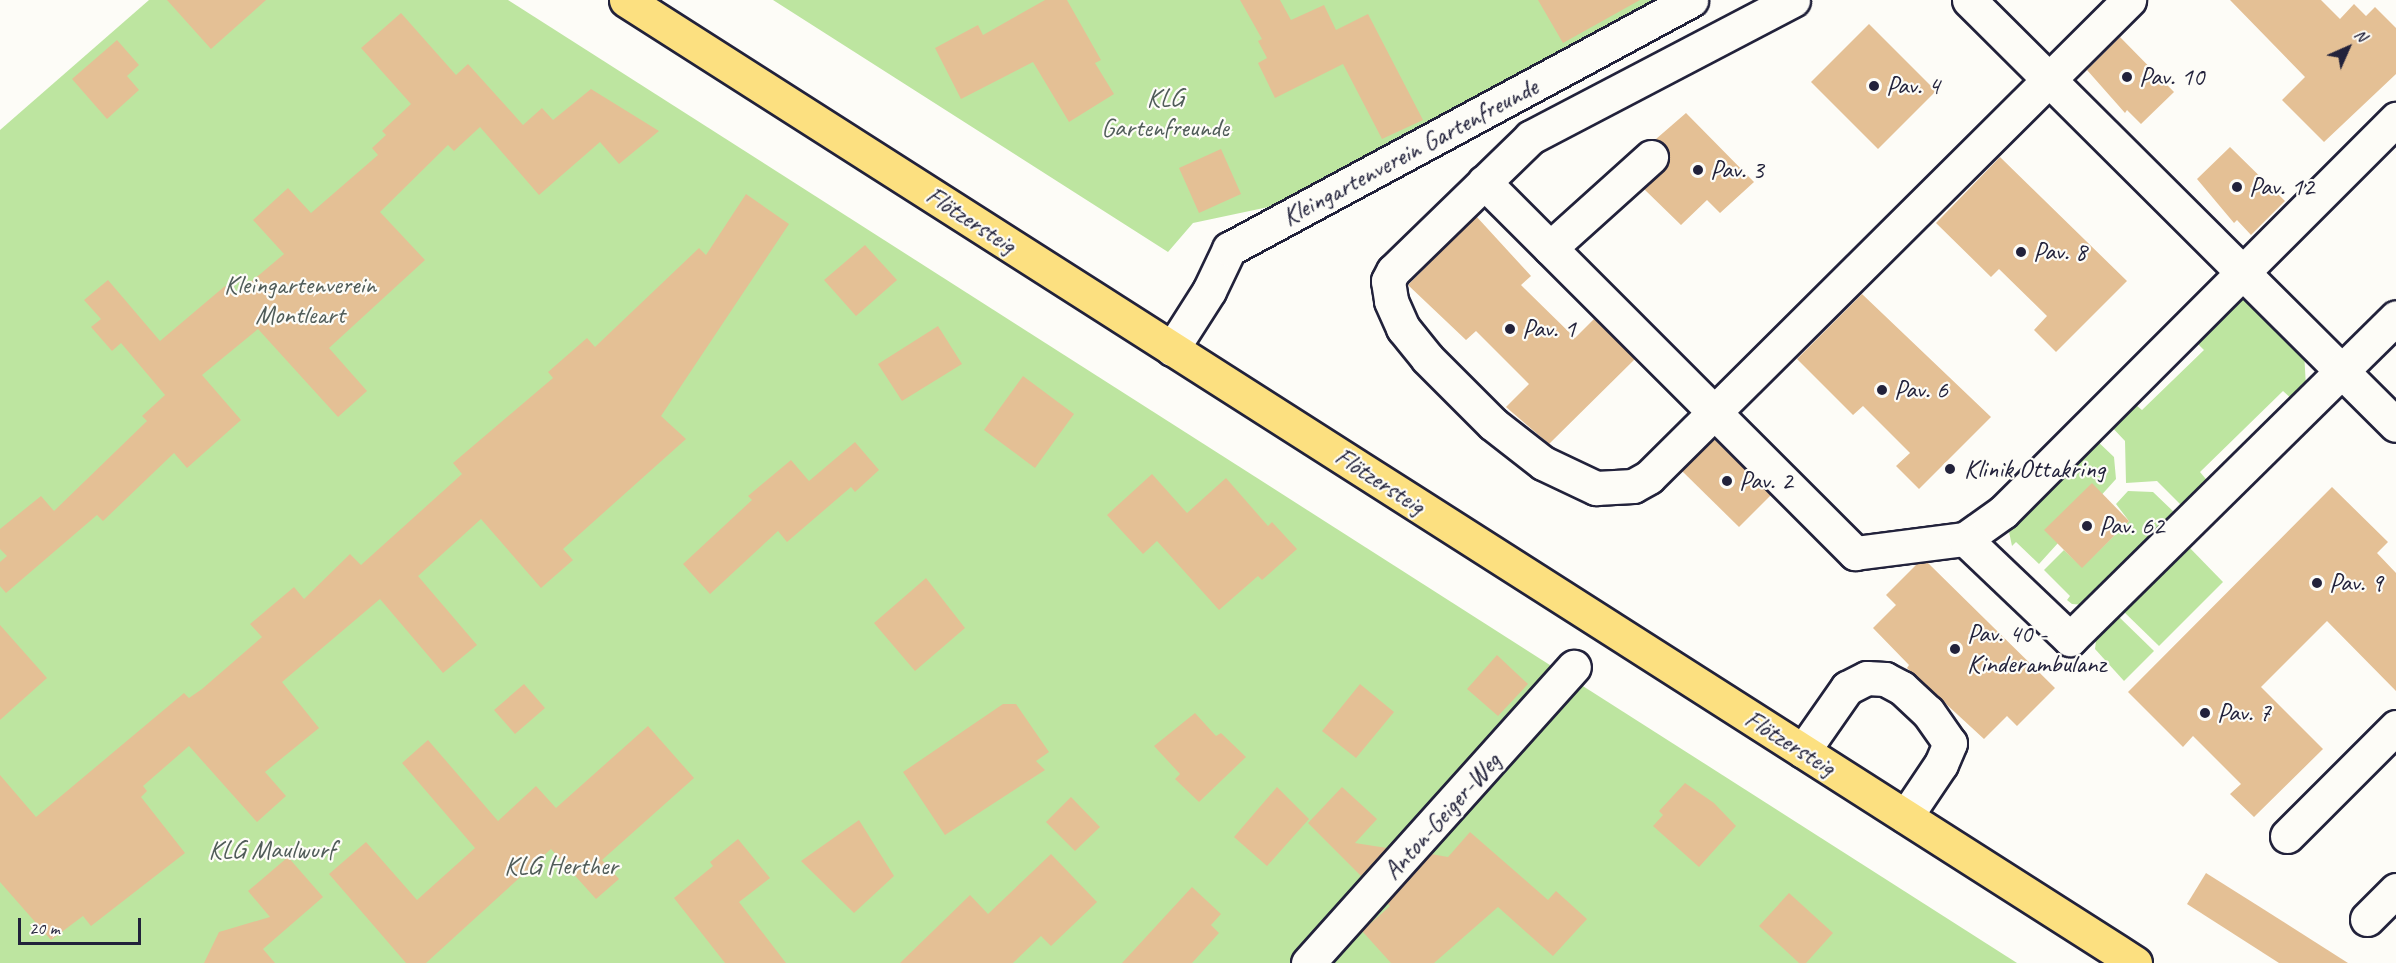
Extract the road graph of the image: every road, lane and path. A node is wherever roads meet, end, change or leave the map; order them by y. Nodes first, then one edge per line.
1 (626, 0) edge
2 (1691, 0) edge
3 (1793, 0) edge
4 (1969, 0) edge
5 (2129, 0) edge
6 (2049, 79) junction
7 (2396, 119) edge
8 (1652, 157) dead end
9 (1484, 182) junction
10 (1550, 248) junction
11 (2243, 272) junction
12 (2396, 317) edge
13 (1172, 349) junction
14 (2342, 371) junction
15 (1713, 413) junction
16 (2396, 425) edge
17 (1965, 539) junction
18 (1574, 667) dead end
19 (2396, 727) edge
20 (1803, 751) junction
21 (1906, 816) junction
22 (2288, 836) dead end
23 (2396, 890) edge
24 (2367, 919) dead end
25 (1308, 963) edge
26 (2135, 963) edge

1 - 13 main road, Flötzersteig
2 - 13 street, Kleingartenverein Gartenfreunde
3 - 9 street
4 - 6 street
5 - 6 street
6 - 11 street
6 - 15 street
7 - 11 street
8 - 10 street
9 - 10 street
9 - 15 street
10 - 15 street
11 - 14 street
11 - 17 street
12 - 14 street
13 - 20 main road, Flötzersteig
14 - 16 street
14 - 17 street
15 - 17 street
18 - 25 street, Anton-Geiger-Weg
19 - 22 street
20 - 21 main road, Flötzersteig
20 - 21 street
21 - 26 main road, Flötzersteig
23 - 24 street

